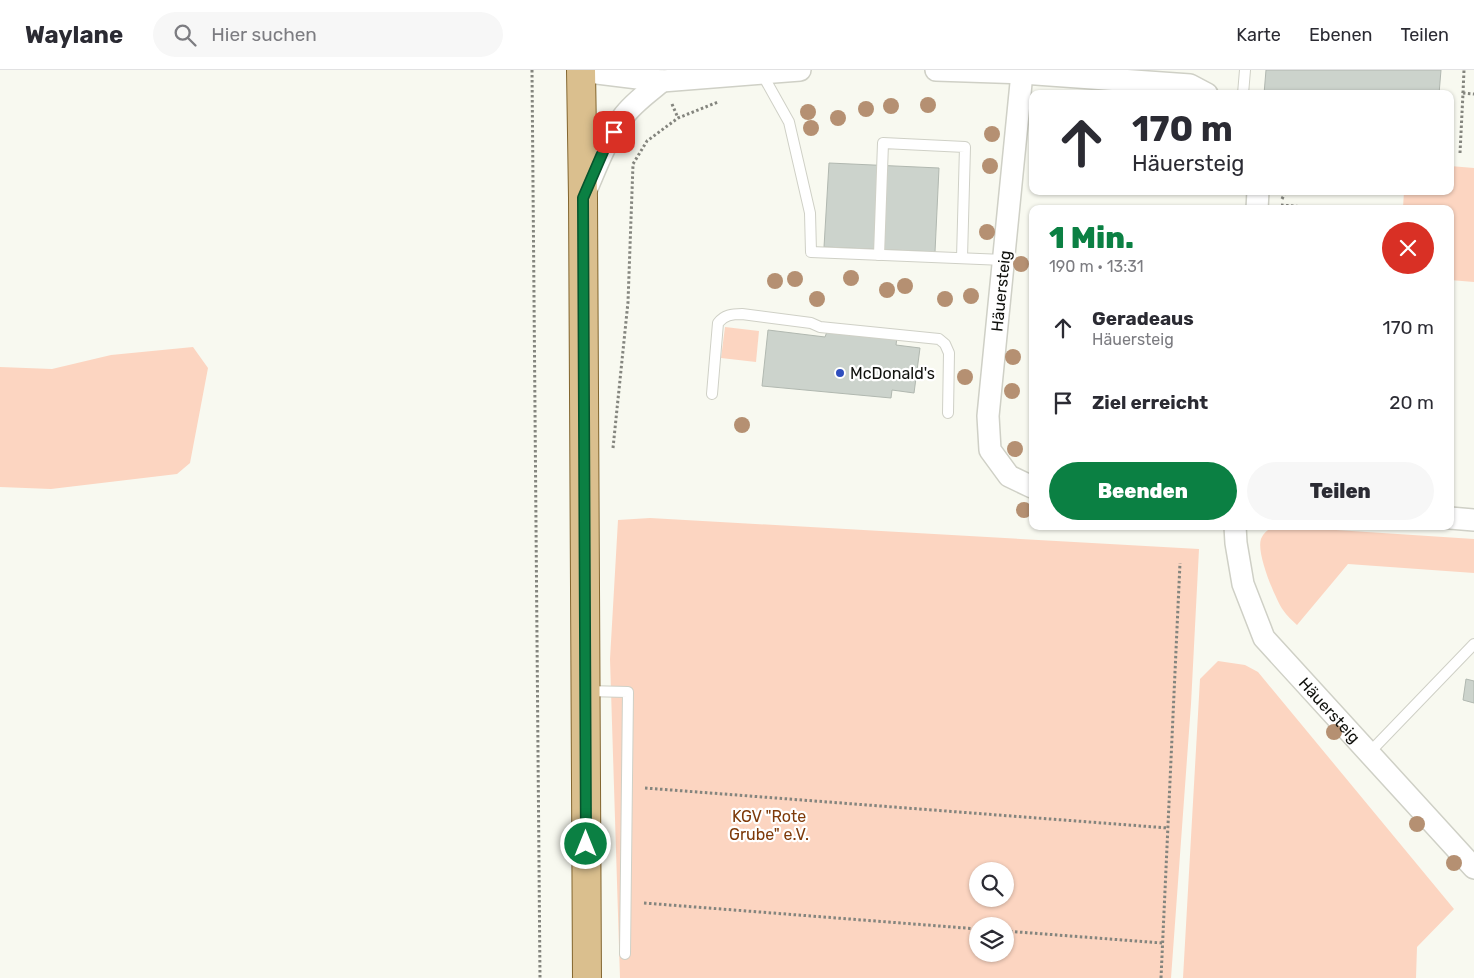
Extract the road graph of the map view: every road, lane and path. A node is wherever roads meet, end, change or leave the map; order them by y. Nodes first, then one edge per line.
1 (532, 70) edge
2 (800, 70) edge
3 (936, 70) edge
4 (1245, 70) edge
5 (1464, 70) edge
6 (581, 71) edge
7 (761, 72) junction
8 (1022, 73) junction
9 (662, 80) junction
10 (1196, 83) edge
11 (1243, 90) edge
12 (1463, 93) junction
13 (1474, 94) edge
14 (724, 100) dead end
15 (1460, 152) dead end
16 (583, 198) junction
17 (879, 255) junction
18 (962, 258) junction
19 (1004, 260) junction
20 (712, 394) dead end
21 (948, 413) dead end
22 (613, 450) dead end
23 (1029, 486) edge
24 (1454, 518) edge
25 (1474, 520) edge
26 (1235, 530) edge
27 (1180, 563) dead end
28 (1474, 644) edge
29 (585, 691) junction
30 (1369, 753) junction
31 (627, 787) junction
32 (1168, 828) junction
33 (1474, 868) edge
34 (626, 902) junction
35 (969, 928) edge
36 (1014, 932) edge
37 (1162, 943) junction
38 (625, 954) dead end
39 (540, 978) edge
40 (587, 978) edge
41 (1161, 978) edge

1 - 39 path
2 - 7 street
3 - 8 street
4 - 11 lane
5 - 12 path
6 - 9 street
6 - 16 main road
7 - 9 street
7 - 17 lane
8 - 10 street
8 - 19 street, Häuersteig
9 - 16 street
12 - 13 path
12 - 15 path
14 - 22 path
16 - 29 main road
17 - 18 lane
17 - 18 lane
18 - 19 lane
19 - 23 street, Häuersteig
20 - 21 lane
24 - 25 street
26 - 30 street, Häuersteig
27 - 32 path
28 - 30 lane
29 - 31 lane
29 - 40 main road
30 - 33 street, Häuersteig
31 - 32 path
31 - 34 lane
32 - 37 path
34 - 35 path
34 - 38 lane
36 - 37 path
37 - 41 path

